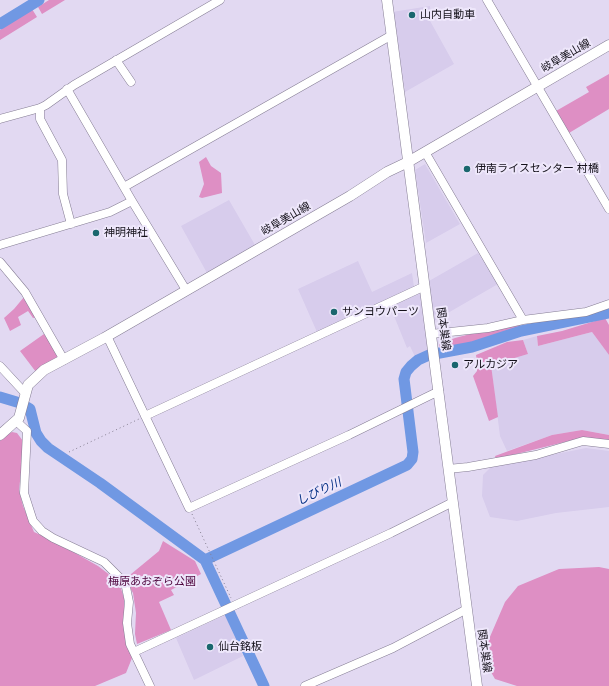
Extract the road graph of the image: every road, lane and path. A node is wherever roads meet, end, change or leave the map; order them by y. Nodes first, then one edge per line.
1 (220, 0) edge
2 (387, 0) edge
3 (487, 0) edge
4 (392, 35) junction
5 (609, 45) edge
6 (116, 60) junction
7 (131, 82) dead end
8 (537, 86) junction
9 (67, 89) junction
10 (40, 108) junction
11 (0, 119) edge
12 (425, 152) junction
13 (408, 162) junction
14 (124, 187) junction
15 (132, 201) junction
16 (609, 209) edge
17 (71, 224) junction
18 (0, 245) edge
19 (0, 262) edge
20 (425, 286) junction
21 (186, 290) junction
22 (609, 304) edge
23 (523, 320) junction
24 (431, 334) junction
25 (107, 336) junction
26 (64, 360) junction
27 (0, 366) edge
28 (439, 391) junction
29 (25, 393) junction
30 (145, 416) junction
31 (16, 421) junction
32 (0, 435) edge
33 (609, 444) edge
34 (69, 452) dead end
35 (448, 469) junction
36 (453, 502) junction
37 (189, 508) junction
38 (233, 606) junction
39 (467, 609) junction
40 (134, 652) junction
41 (150, 686) edge
42 (305, 686) edge
43 (477, 686) edge

1 - 6 street
2 - 4 main road, 関本巣線
3 - 8 street
4 - 13 main road, 関本巣線
4 - 14 street
5 - 8 main road, 岐阜美山線
6 - 7 street
6 - 9 street
8 - 12 main road, 岐阜美山線
8 - 16 street
9 - 10 street
9 - 14 street
10 - 11 street
10 - 17 street
12 - 13 main road, 岐阜美山線
12 - 23 street
13 - 20 main road, 関本巣線
13 - 21 main road, 岐阜美山線
14 - 15 street
15 - 17 street
15 - 21 street
17 - 18 street
19 - 26 street
20 - 24 main road, 関本巣線
20 - 30 street
21 - 25 main road, 岐阜美山線
22 - 23 street
23 - 24 street
24 - 28 main road, 関本巣線
25 - 26 main road, 岐阜美山線
25 - 30 street
26 - 29 main road, 岐阜美山線
27 - 29 street
28 - 35 main road, 関本巣線
28 - 37 street
29 - 31 main road, 岐阜美山線
30 - 34 path
30 - 37 street
31 - 32 main road, 岐阜美山線
31 - 40 street
33 - 35 street
35 - 36 main road, 関本巣線
36 - 38 street
36 - 39 main road, 関本巣線
37 - 38 path
38 - 40 street
39 - 42 street
39 - 43 main road, 関本巣線
40 - 41 street

